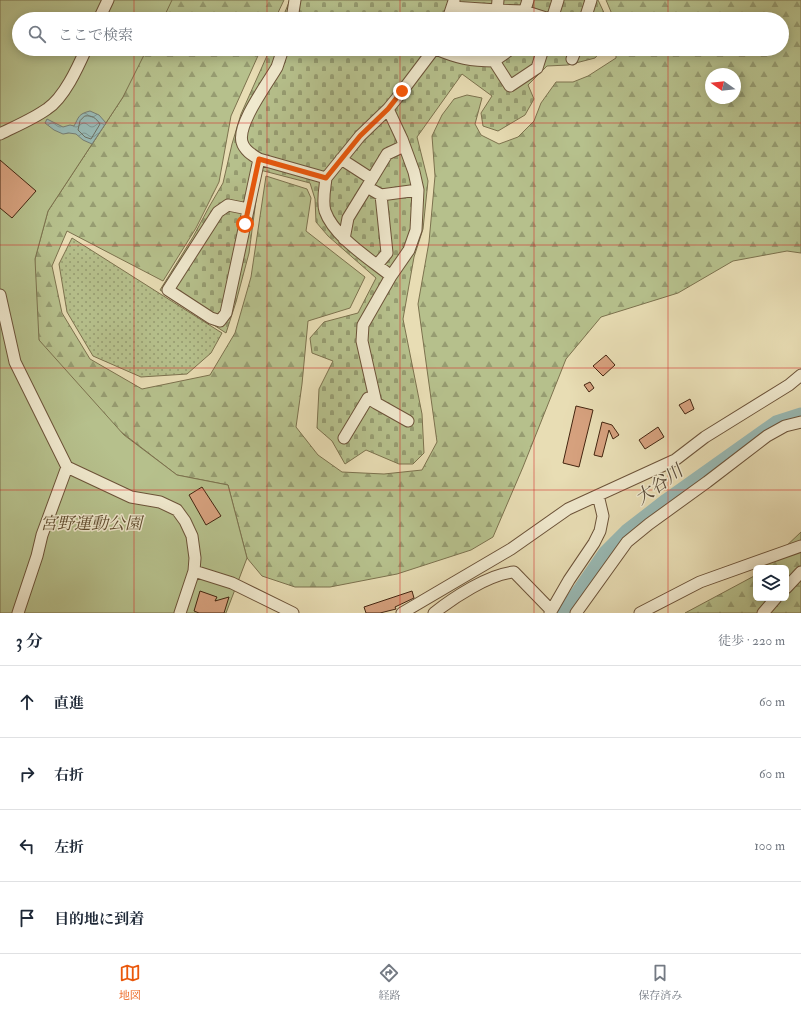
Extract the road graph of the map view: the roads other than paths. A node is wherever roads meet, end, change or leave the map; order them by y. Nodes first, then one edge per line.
1 (108, 0) edge
2 (296, 0) edge
3 (528, 0) edge
4 (558, 0) edge
5 (591, 0) edge
6 (453, 4) edge
7 (497, 10) edge
8 (102, 12) edge
9 (293, 12) edge
10 (507, 12) edge
11 (524, 12) edge
12 (554, 12) edge
13 (587, 12) edge
14 (83, 56) edge
15 (281, 56) edge
16 (430, 56) edge
17 (453, 56) edge
18 (494, 56) edge
19 (501, 56) edge
20 (540, 56) edge
21 (494, 61) junction
22 (388, 109) junction
23 (0, 134) edge
24 (404, 146) junction
25 (259, 159) junction
26 (341, 159) junction
27 (326, 178) junction
28 (370, 183) junction
29 (418, 190) junction
30 (381, 195) junction
31 (248, 209) junction
32 (344, 239) junction
33 (377, 265) junction
34 (391, 276) junction
35 (0, 295) edge
36 (801, 375) edge
37 (376, 403) junction
38 (408, 422) dead end
39 (801, 422) edge
40 (344, 438) dead end
41 (67, 467) junction
42 (598, 496) junction
43 (801, 546) edge
44 (194, 572) junction
45 (801, 572) edge
46 (789, 585) edge
47 (773, 601) edge
48 (550, 612) edge
49 (18, 613) edge
50 (180, 613) edge
51 (293, 613) edge
52 (402, 613) edge
53 (434, 613) edge
54 (576, 613) edge
55 (640, 613) edge
56 (763, 613) edge

1 - 8 street
2 - 9 street
3 - 11 street
4 - 12 street
5 - 13 street
6 - 7 street
7 - 10 street
14 - 23 street
15 - 25 street
16 - 22 street
17 - 21 street
18 - 21 street
19 - 21 street
20 - 21 street
22 - 24 street
22 - 26 street
24 - 28 street
24 - 29 street
25 - 27 street
25 - 31 street
26 - 27 street
26 - 28 street
27 - 32 street
28 - 30 street
28 - 32 street
29 - 30 street
29 - 34 street
30 - 33 street
31 - 31 street
32 - 33 street
33 - 34 street
34 - 37 street
35 - 41 street
36 - 42 street
37 - 38 street
37 - 40 street
39 - 54 street
41 - 44 street
41 - 49 street
42 - 48 street
42 - 52 street
43 - 55 street
44 - 50 street
44 - 51 street
45 - 46 street
47 - 56 street
48 - 53 street

